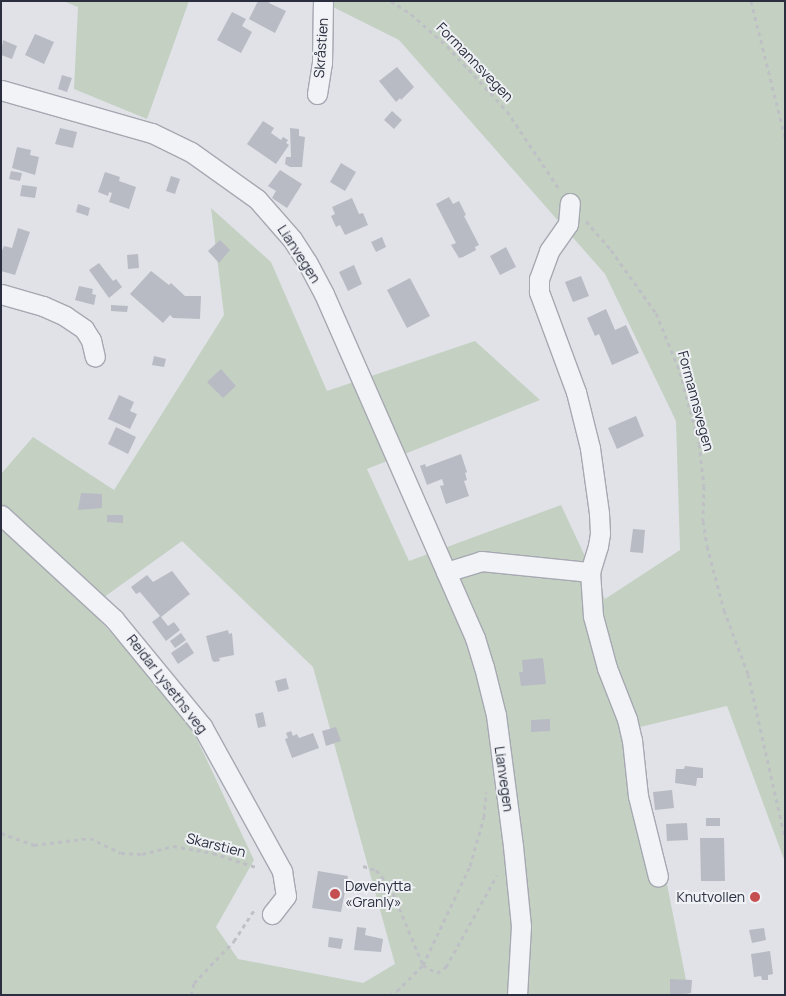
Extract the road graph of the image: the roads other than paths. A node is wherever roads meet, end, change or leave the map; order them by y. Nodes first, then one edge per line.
1 (323, 1) edge
2 (1, 90) edge
3 (317, 94) dead end
4 (570, 203) road end
5 (1, 294) edge
6 (95, 357) dead end
7 (1, 515) edge
8 (446, 572) junction
9 (590, 572) junction
10 (658, 877) dead end
11 (265, 909) road end
12 (517, 995) edge

1 - 3 street, Skråstien
2 - 8 street, Lianvegen
4 - 9 street
5 - 6 street
7 - 11 street, Reidar Lyseths veg
8 - 9 street
8 - 12 street, Lianvegen
9 - 10 street

